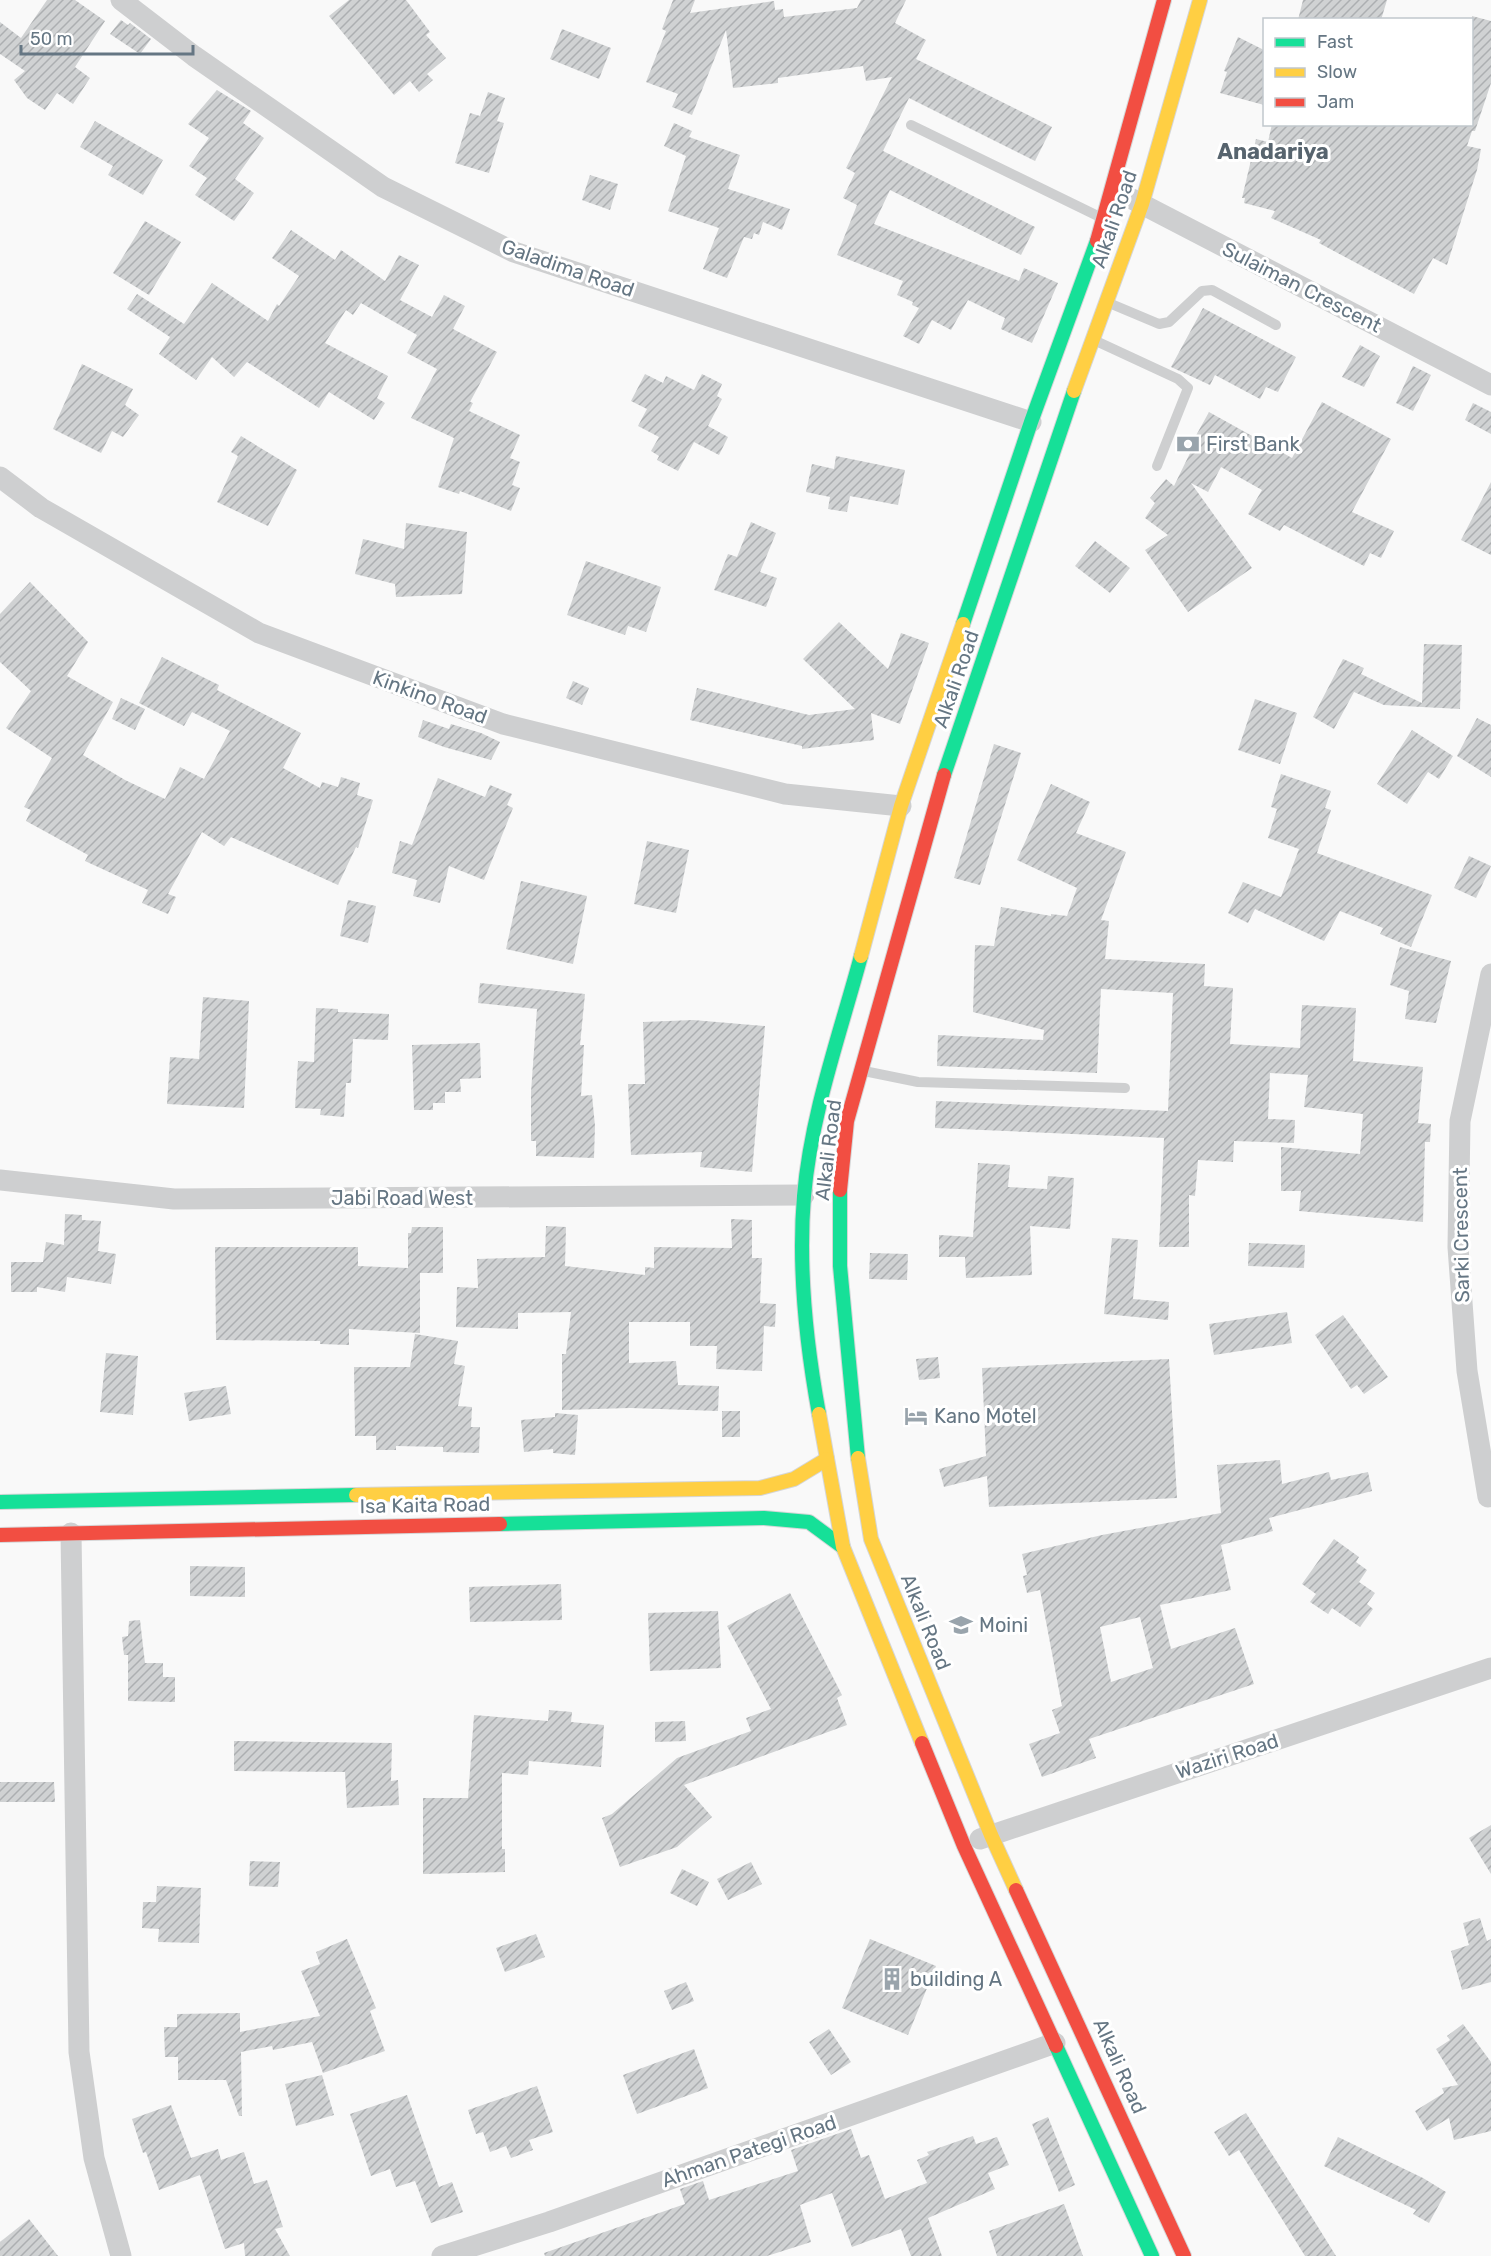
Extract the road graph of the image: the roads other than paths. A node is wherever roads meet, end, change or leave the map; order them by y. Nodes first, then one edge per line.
1 (121, 0) edge
2 (1164, 0) edge
3 (1200, 0) edge
4 (911, 125) dead end
5 (1113, 189) junction
6 (1142, 204) junction
7 (1118, 226) junction
8 (1106, 302) junction
9 (1276, 325) dead end
10 (1093, 339) junction
11 (1491, 385) edge
12 (1031, 422) junction
13 (1157, 466) dead end
14 (0, 477) edge
15 (901, 806) junction
16 (1491, 974) edge
17 (860, 1070) junction
18 (1125, 1088) dead end
19 (0, 1180) edge
20 (804, 1195) junction
21 (827, 1459) junction
22 (1488, 1497) dead end
23 (0, 1502) edge
24 (365, 1510) junction
25 (71, 1533) junction
26 (0, 1534) edge
27 (843, 1547) junction
28 (1491, 1668) edge
29 (991, 1834) junction
30 (964, 1846) junction
31 (1055, 2043) junction
32 (121, 2256) edge
33 (442, 2256) edge
34 (1152, 2256) edge
35 (1184, 2256) edge

1 - 12 street, Galadima Road
2 - 5 main road, Alkali Road
3 - 6 main road, Alkali Road
4 - 7 lane
5 - 6 street, Sulaiman Crescent
5 - 7 main road, Alkali Road
6 - 7 main road, Alkali Road
6 - 11 street, Sulaiman Crescent
7 - 8 main road, Alkali Road
7 - 12 main road, Alkali Road
8 - 9 lane
8 - 10 main road, Alkali Road
10 - 13 lane
10 - 17 main road, Alkali Road
12 - 15 main road, Alkali Road
14 - 15 street, Kinkino Road
15 - 20 main road, Alkali Road
16 - 22 street, Sarki Crescent
17 - 18 lane
17 - 29 main road, Alkali Road
19 - 20 street, Jabi Road West
20 - 21 main road, Alkali Road
21 - 24 main road, Isa Kaita Road
21 - 27 main road, Alkali Road
23 - 24 main road, Isa Kaita Road
24 - 25 main road, Isa Kaita Road
24 - 27 main road, Isa Kaita Road
25 - 26 main road, Isa Kaita Road
25 - 32 street
27 - 30 main road, Alkali Road
28 - 29 street, Waziri Road
29 - 30 street, Waziri Road
29 - 35 main road, Alkali Road
30 - 31 main road, Alkali Road
31 - 33 street, Ahman Pategi Road
31 - 34 main road, Alkali Road

